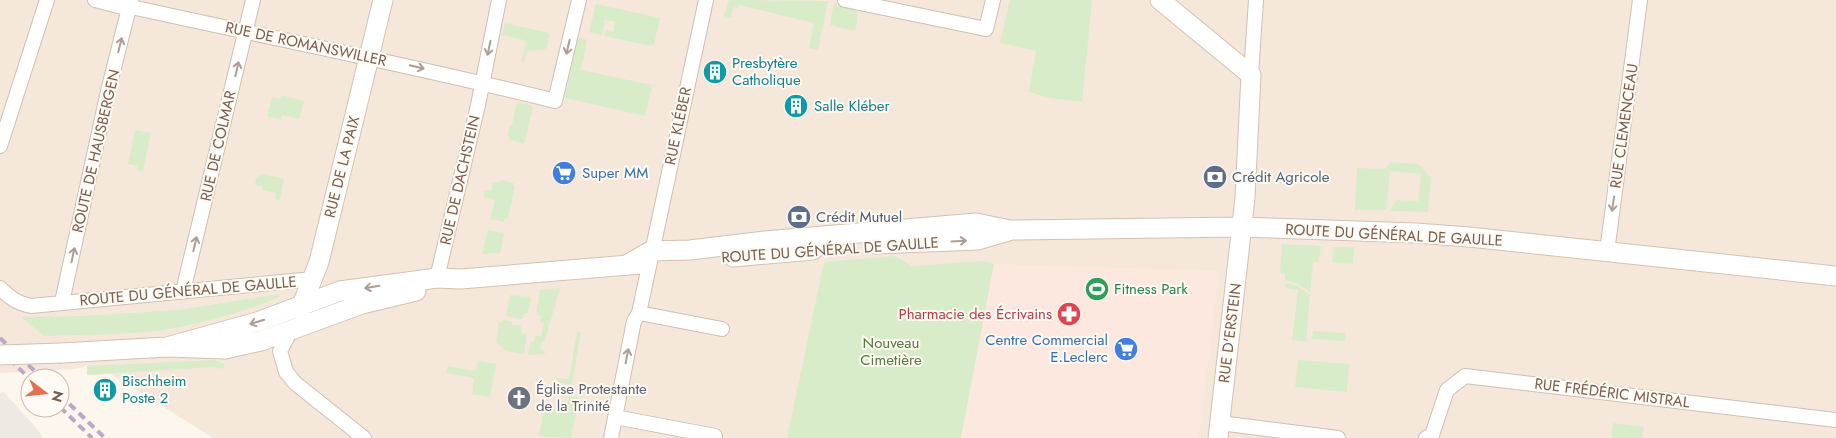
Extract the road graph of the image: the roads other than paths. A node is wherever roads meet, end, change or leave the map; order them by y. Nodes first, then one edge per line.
1 (47, 0) edge
2 (95, 0) edge
3 (253, 0) edge
4 (383, 0) edge
5 (499, 0) edge
6 (579, 0) edge
7 (706, 0) edge
8 (845, 0) edge
9 (992, 0) edge
10 (1160, 0) edge
11 (1256, 0) edge
12 (1640, 0) edge
13 (130, 4) edge
14 (245, 32) junction
15 (369, 56) junction
16 (1251, 75) junction
17 (482, 82) junction
18 (0, 146) edge
19 (1242, 227) junction
20 (1607, 252) junction
21 (650, 257) junction
22 (1836, 276) edge
23 (313, 278) junction
24 (437, 278) junction
25 (461, 279) junction
26 (0, 288) edge
27 (183, 291) junction
28 (62, 302) junction
29 (302, 305) junction
30 (639, 313) junction
31 (722, 329) dead end
32 (291, 330) junction
33 (167, 347) junction
34 (0, 355) edge
35 (615, 417) junction
36 (1836, 420) edge
37 (1219, 431) edge
38 (715, 436) dead end
39 (364, 438) edge
40 (611, 438) edge
41 (1338, 438) edge
42 (1426, 438) edge

1 - 18 street
2 - 13 street, RUE DE ROMANSWILLER
3 - 14 street, RUE DE COLMAR
4 - 15 main road, RUE DE LA PAIX
5 -> 17 street, RUE DE DACHSTEIN
6 -> 17 street
7 - 21 street, RUE KLÉBER
8 - 9 street
10 - 16 main road
11 - 16 street
12 -> 20 street, RUE CLEMENCEAU
13 - 14 street, RUE DE ROMANSWILLER
28 -> 13 street, ROUTE DE HAUSBERGEN
14 - 15 street, RUE DE ROMANSWILLER
27 -> 14 street, RUE DE COLMAR
15 -> 17 street, RUE DE ROMANSWILLER
15 - 23 main road, RUE DE LA PAIX
16 - 19 main road, RUE D'ERSTEIN
17 - 24 street, RUE DE DACHSTEIN
19 - 20 main road, ROUTE DU GÉNÉRAL DE GAULLE
19 - 21 main road, ROUTE DU GÉNÉRAL DE GAULLE
19 - 37 main road, RUE D'ERSTEIN
20 - 22 main road, ROUTE DU GÉNÉRAL DE GAULLE
21 - 25 main road, ROUTE DU GÉNÉRAL DE GAULLE
21 - 30 street, RUE KLÉBER
23 - 27 street, ROUTE DU GÉNÉRAL DE GAULLE
23 - 29 main road, RUE DE LA PAIX
24 - 25 main road, ROUTE DU GÉNÉRAL DE GAULLE
24 -> 29 main road, ROUTE DU GÉNÉRAL DE GAULLE
25 - 32 main road, ROUTE DU GÉNÉRAL DE GAULLE
26 - 28 street, ROUTE DU GÉNÉRAL DE GAULLE
27 - 28 street, ROUTE DU GÉNÉRAL DE GAULLE
29 - 32 main road, RUE DE LA PAIX
29 -> 33 main road, ROUTE DU GÉNÉRAL DE GAULLE
30 - 31 street
35 -> 30 street, RUE KLÉBER
32 - 33 main road, ROUTE DU GÉNÉRAL DE GAULLE
32 - 39 street
33 - 34 main road, ROUTE DU GÉNÉRAL DE GAULLE, bridge
35 - 38 street
35 - 40 street, RUE KLÉBER
36 - 42 street, RUE FRÉDÉRIC MISTRAL
37 - 41 street

